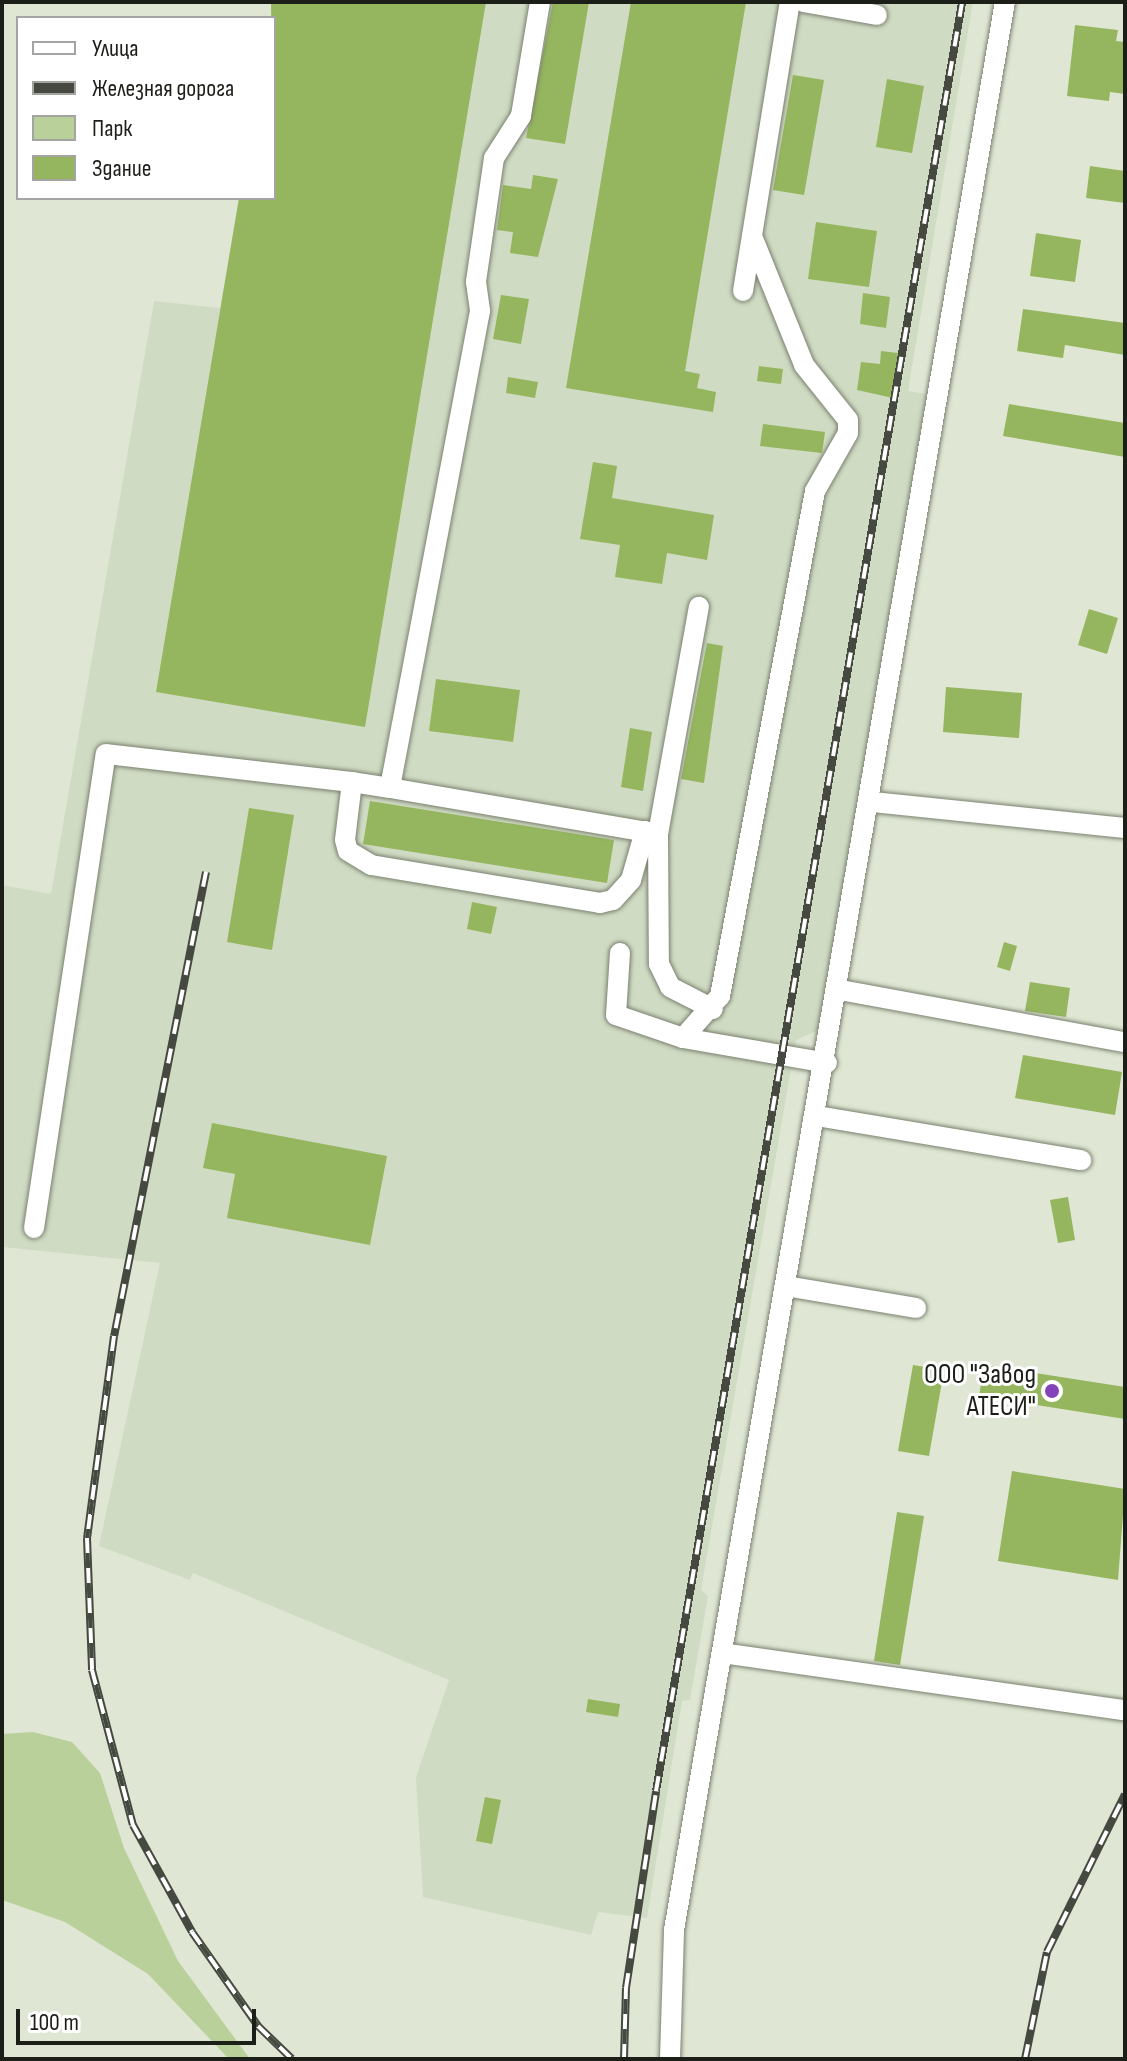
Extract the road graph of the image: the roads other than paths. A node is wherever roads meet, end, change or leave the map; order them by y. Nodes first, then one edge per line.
1 (540, 2) edge
2 (790, 2) edge
3 (803, 2) edge
4 (1005, 2) edge
5 (877, 15) dead end
6 (752, 236) junction
7 (743, 291) dead end
8 (699, 607) dead end
9 (352, 782) junction
10 (390, 788) junction
11 (873, 802) junction
12 (1125, 828) edge
13 (651, 833) junction
14 (620, 953) dead end
15 (840, 990) junction
16 (713, 1009) junction
17 (683, 1038) junction
18 (1124, 1042) edge
19 (827, 1063) junction
20 (817, 1116) junction
21 (1081, 1160) dead end
22 (34, 1228) dead end
23 (786, 1286) junction
24 (916, 1308) dead end
25 (722, 1653) junction
26 (1125, 1710) edge
27 (670, 2059) edge

1 - 10 street
2 - 6 street
3 - 5 street
4 - 11 street
6 - 7 street
6 - 16 street
8 - 13 street
9 - 10 street
9 - 13 street
9 - 22 street
10 - 13 street
11 - 12 street
11 - 15 street
13 - 16 street
14 - 17 street
15 - 18 street
15 - 19 street
16 - 17 street
17 - 19 street
19 - 20 street
20 - 21 street
20 - 23 street
23 - 24 street
23 - 25 street
25 - 26 street
25 - 27 street

